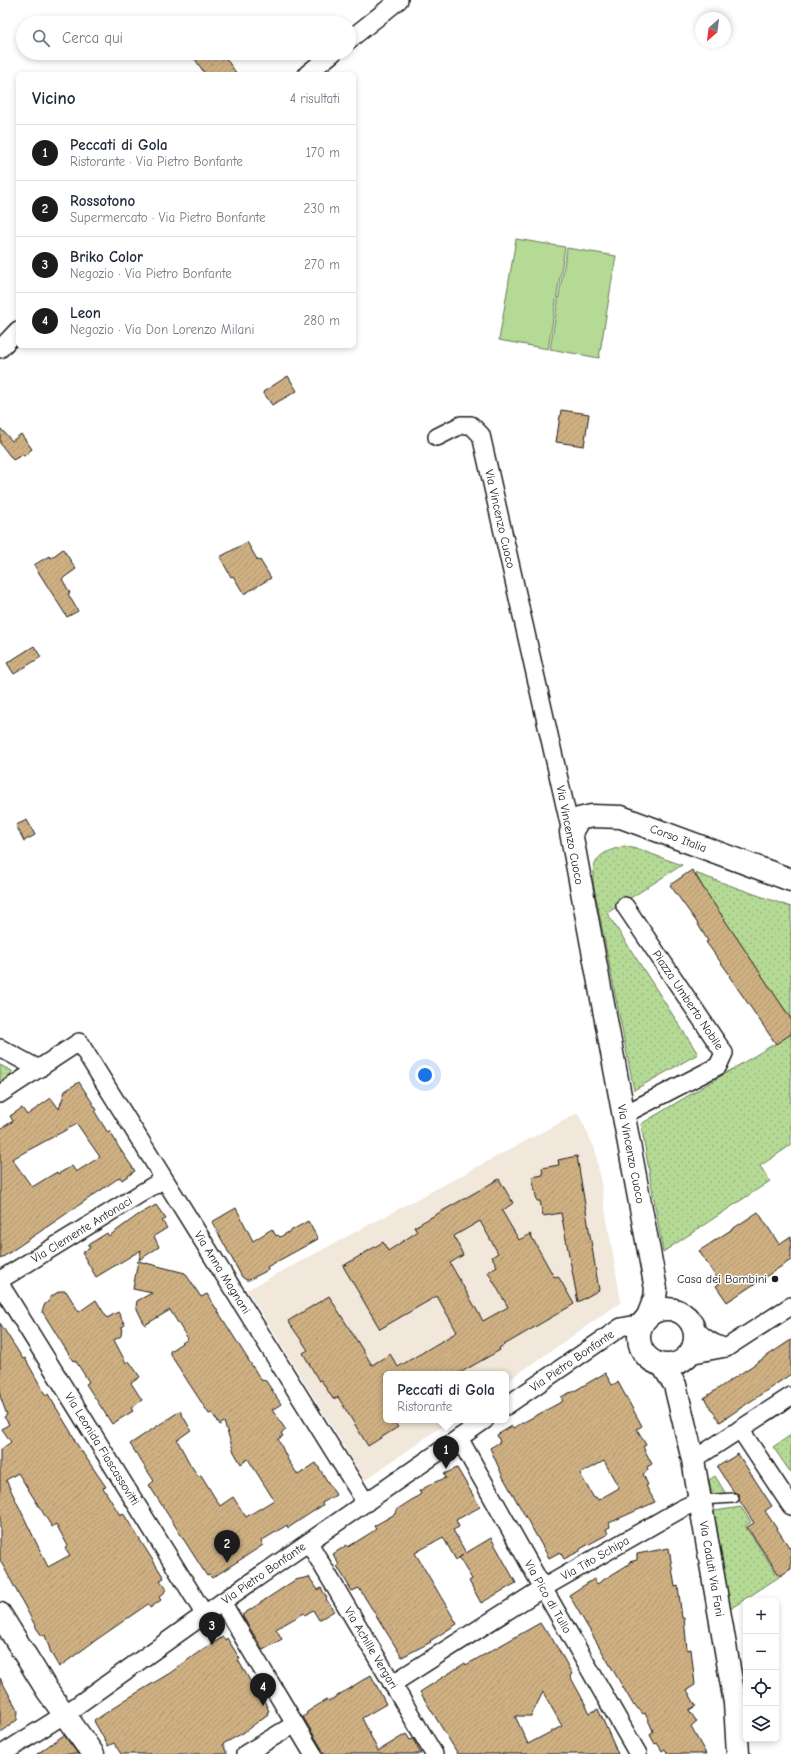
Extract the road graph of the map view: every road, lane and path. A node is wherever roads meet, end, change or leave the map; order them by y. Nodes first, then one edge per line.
1 (399, 0) edge
2 (356, 34) edge
3 (324, 60) edge
4 (309, 72) edge
5 (16, 332) edge
6 (0, 348) edge
7 (437, 437) dead end
8 (571, 832) junction
9 (791, 880) edge
10 (625, 906) dead end
11 (0, 1048) edge
12 (39, 1069) junction
13 (0, 1094) edge
14 (623, 1115) junction
15 (164, 1179) junction
16 (0, 1280) edge
17 (0, 1284) edge
18 (656, 1289) junction
19 (791, 1306) edge
20 (673, 1309) junction
21 (645, 1320) junction
22 (694, 1327) junction
23 (726, 1348) junction
24 (678, 1361) junction
25 (791, 1396) edge
26 (509, 1404) edge
27 (481, 1423) edge
28 (740, 1429) junction
29 (459, 1438) junction
30 (693, 1460) junction
31 (734, 1498) dead end
32 (700, 1500) junction
33 (366, 1503) junction
34 (791, 1506) edge
35 (309, 1543) junction
36 (543, 1588) junction
37 (222, 1602) junction
38 (0, 1614) edge
39 (205, 1615) junction
40 (392, 1684) junction
41 (65, 1714) junction
42 (295, 1724) junction
43 (2, 1754) edge
44 (93, 1754) edge
45 (245, 1754) edge
46 (313, 1754) edge
47 (434, 1754) edge
48 (638, 1754) edge
49 (738, 1754) edge

1 - 2 street
3 - 4 street
5 - 6 street
7 - 8 street, Via Vincenzo Cuoco
8 - 9 street, Corso Italia
8 - 14 street, Via Vincenzo Cuoco
10 - 14 street, Piazza Umberto Nobile
11 - 12 street
12 - 13 street
12 - 15 street, Via Anna Magnani
14 - 18 street, Via Vincenzo Cuoco
15 - 16 street, Via Clemente Antonaci
15 - 33 street, Via Anna Magnani
17 - 39 street, Via Leonida Flascassovitti
18 - 20 street, Via Vincenzo Cuoco
18 - 21 street, Via Vincenzo Cuoco
19 - 23 street
20 - 21 street
20 - 22 street
21 - 24 street
21 - 26 street, Via Pietro Bonfante
22 - 23 street
22 - 24 street
23 - 24 street
24 - 30 street, Via Caduti Via Fani
25 - 28 street
27 - 29 street, Via Pietro Bonfante
28 - 30 street
28 - 34 street
29 - 33 street, Via Pietro Bonfante
29 - 36 street, Via Pico di Tullo
30 - 32 street, Via Caduti Via Fani
31 - 32 lane
32 - 36 street, Via Tito Schipa
32 - 49 street, Via Caduti Via Fani
33 - 35 street, Via Pietro Bonfante
35 - 37 street, Via Pietro Bonfante
35 - 40 street, Via Achille Vergari
36 - 40 street, Via Tito Schipa
36 - 48 street, Via Pico di Tullo
37 - 39 street, Via Pietro Bonfante
37 - 42 street
38 - 41 street
39 - 41 street, Via Pietro Bonfante
40 - 47 street, Via Achille Vergari
41 - 43 street, Via Pietro Bonfante
41 - 44 street
42 - 45 street
42 - 46 street

